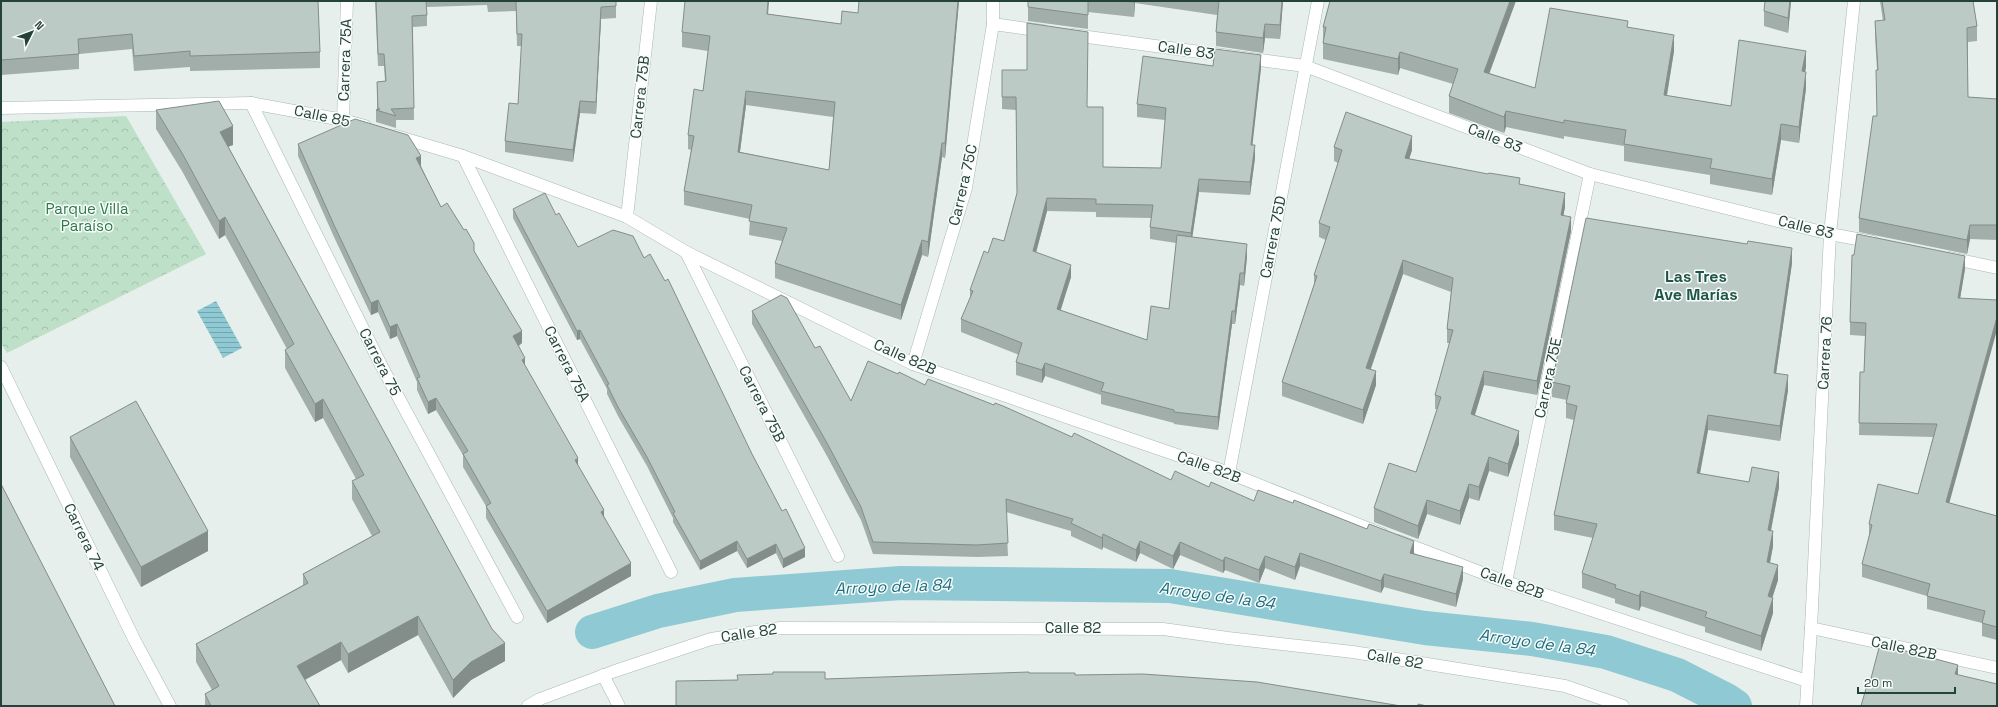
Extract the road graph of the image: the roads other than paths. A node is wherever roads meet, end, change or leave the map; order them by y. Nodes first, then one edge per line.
1 (347, 1) edge
2 (651, 1) edge
3 (993, 1) edge
4 (1318, 1) edge
5 (1854, 1) edge
6 (993, 24) junction
7 (1305, 66) junction
8 (251, 102) junction
9 (1, 108) edge
10 (343, 120) junction
11 (373, 129) edge
12 (388, 133) edge
13 (463, 156) junction
14 (1590, 174) junction
15 (627, 217) junction
16 (1830, 234) junction
17 (1883, 244) edge
18 (686, 252) junction
19 (1936, 255) edge
20 (1997, 268) edge
21 (913, 364) junction
22 (1, 367) edge
23 (1228, 474) junction
24 (838, 556) dead end
25 (671, 572) dead end
26 (1506, 582) junction
27 (516, 617) dead end
28 (1811, 628) junction
29 (1997, 668) edge
30 (603, 675) junction
31 (1808, 681) junction
32 (170, 706) edge
33 (528, 706) edge
34 (619, 706) edge
35 (1623, 706) edge
36 (1806, 706) edge

1 - 10 street, Carrera 75A
2 - 15 street, Carrera 75B
3 - 6 street, Carrera 75C
4 - 7 street, Carrera 75D
5 - 16 street, Carrera 76
6 - 7 street, Calle 83
6 - 21 street, Carrera 75C
7 - 14 street, Calle 83
7 - 23 street, Carrera 75D
8 - 9 street, Calle 85
8 - 10 street, Calle 85
8 - 27 street, Carrera 75
10 - 11 street, Calle 85
12 - 13 street
13 - 15 street
13 - 25 street, Carrera 75A
14 - 16 street, Calle 83
14 - 26 street, Carrera 75E
15 - 18 street, Calle 82B
16 - 17 street, Calle 83
16 - 28 street, Carrera 76
18 - 21 street, Calle 82B
18 - 24 street, Carrera 75B
19 - 20 street
21 - 23 street, Calle 82B
22 - 32 street, Carrera 74
23 - 26 street, Calle 82B
26 - 31 street, Calle 82B
28 - 29 street, Calle 82B
28 - 31 street, Carrera 76
30 - 33 street, Calle 82
30 - 34 street
30 - 35 street, Calle 82
31 - 36 street, Carrera 76

